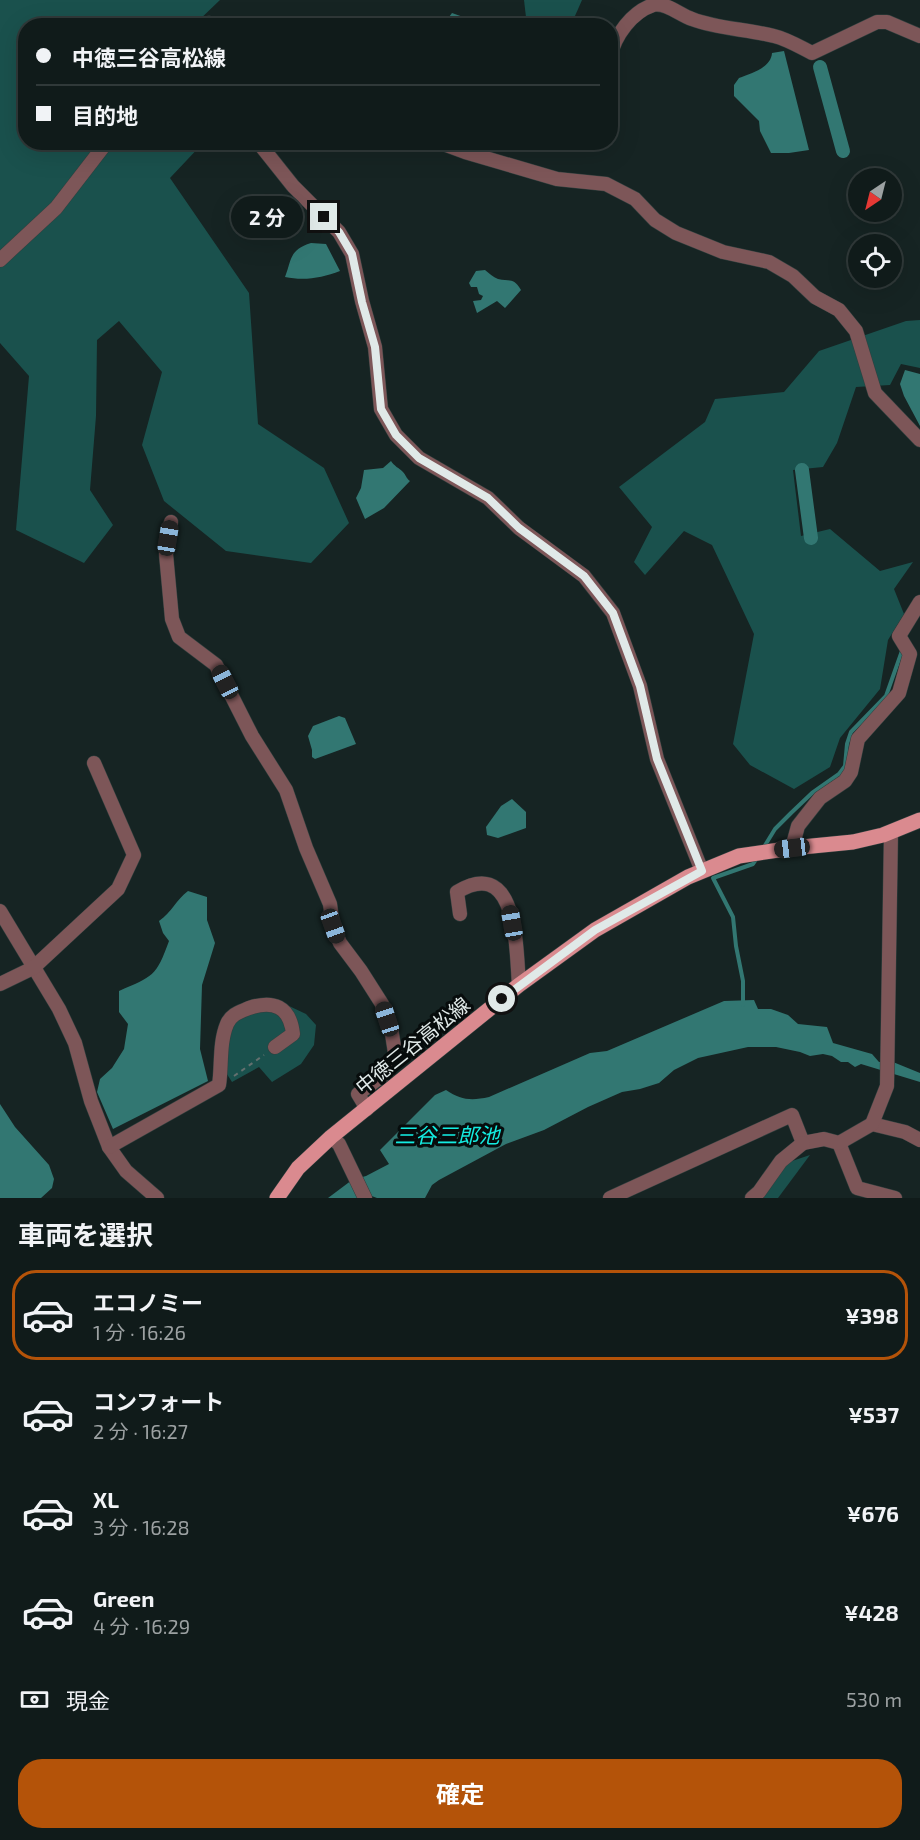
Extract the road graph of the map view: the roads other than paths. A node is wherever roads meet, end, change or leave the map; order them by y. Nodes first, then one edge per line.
1 (920, 36) edge
2 (618, 37) edge
3 (101, 150) edge
4 (264, 150) edge
5 (460, 150) edge
6 (0, 260) edge
7 (920, 440) edge
8 (171, 522) dead end
9 (920, 602) edge
10 (94, 763) dead end
11 (920, 820) edge
12 (891, 832) junction
13 (792, 848) junction
14 (702, 871) junction
15 (0, 911) edge
16 (460, 914) dead end
17 (33, 968) junction
18 (0, 984) edge
19 (519, 985) junction
20 (274, 1047) road end
21 (367, 1109) junction
22 (872, 1124) junction
23 (331, 1137) junction
24 (920, 1140) edge
25 (803, 1143) junction
26 (839, 1143) junction
27 (108, 1147) junction
28 (157, 1198) edge
29 (277, 1198) edge
30 (365, 1198) edge
31 (610, 1198) edge
32 (752, 1198) edge
33 (895, 1198) edge

1 - 2 street
3 - 6 street
4 - 14 street
5 - 7 street
8 - 21 street
9 - 13 street
10 - 17 street
11 - 12 main road, 中徳三谷高松線
12 - 13 main road, 中徳三谷高松線
12 - 22 street
13 - 14 main road, 中徳三谷高松線
14 - 19 main road, 中徳三谷高松線
15 - 17 street
16 - 19 street
17 - 18 street
17 - 27 street
19 - 21 main road, 中徳三谷高松線
20 - 27 street
21 - 23 main road, 中徳三谷高松線
22 - 24 street
22 - 26 street
23 - 29 main road, 中徳三谷高松線
23 - 30 street
25 - 26 street
25 - 31 street
25 - 32 street
26 - 33 street
27 - 28 street

